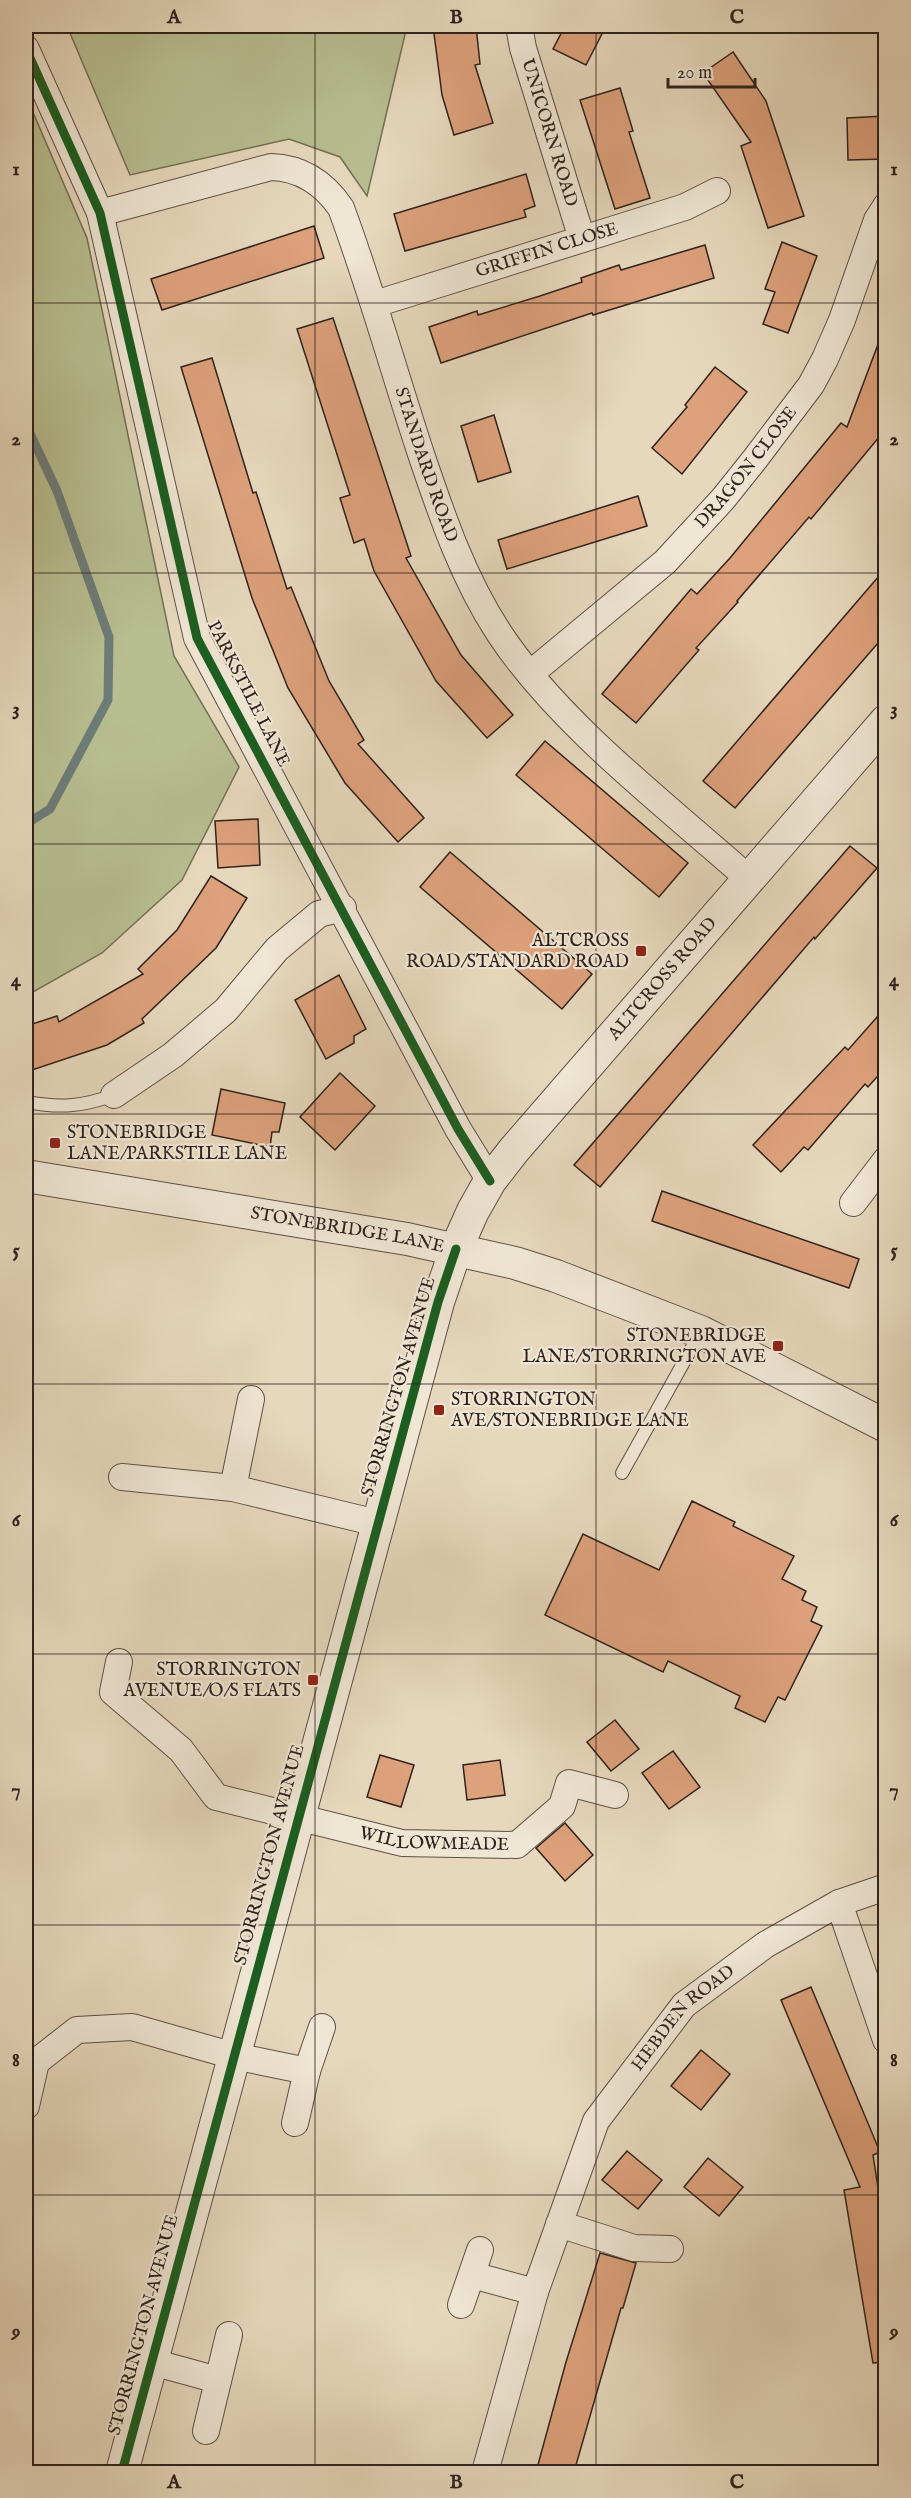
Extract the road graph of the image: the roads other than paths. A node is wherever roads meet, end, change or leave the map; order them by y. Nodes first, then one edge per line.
1 (519, 26) edge
2 (26, 49) edge
3 (717, 191) dead end
4 (885, 206) edge
5 (100, 213) junction
6 (582, 239) junction
7 (375, 304) junction
8 (530, 674) junction
9 (885, 721) edge
10 (748, 878) junction
11 (343, 908) junction
12 (114, 1095) joint
13 (26, 1102) edge
14 (885, 1160) edge
15 (26, 1176) edge
16 (490, 1181) junction
17 (853, 1203) dead end
18 (456, 1249) junction
19 (701, 1332) junction
20 (250, 1398) dead end
21 (885, 1426) edge
22 (622, 1473) dead end
23 (122, 1477) dead end
24 (233, 1488) junction
25 (377, 1523) junction
26 (119, 1662) dead end
27 (615, 1795) dead end
28 (297, 1817) junction
29 (885, 1887) edge
30 (839, 1903) junction
31 (322, 2027) dead end
32 (885, 2040) edge
33 (234, 2056) junction
34 (307, 2071) junction
35 (26, 2106) edge
36 (295, 2123) dead end
37 (559, 2224) junction
38 (670, 2249) dead end
39 (480, 2250) dead end
40 (472, 2275) junction
41 (535, 2292) junction
42 (461, 2305) dead end
43 (229, 2334) dead end
44 (152, 2362) junction
45 (218, 2380) junction
46 (206, 2431) dead end
47 (122, 2472) edge
48 (485, 2472) edge

1 - 6 street, UNICORN ROAD
2 - 5 street, PARKSTILE LANE
3 - 6 street, GRIFFIN CLOSE
4 - 8 street, DRAGON CLOSE
5 - 7 street, STANDARD ROAD
5 - 11 street, PARKSTILE LANE
6 - 7 street, GRIFFIN CLOSE
7 - 8 street, STANDARD ROAD
8 - 10 street, STANDARD ROAD
9 - 10 street, ALTCROSS ROAD
10 - 16 street, ALTCROSS ROAD
11 - 12 street
11 - 16 street, PARKSTILE LANE
12 - 13 lane
14 - 17 street
15 - 18 street, STONEBRIDGE LANE
16 - 18 street, ALTCROSS ROAD
18 - 19 street, STONEBRIDGE LANE
18 - 25 street, STORRINGTON AVENUE
19 - 21 street, STONEBRIDGE LANE
19 - 22 lane
20 - 24 street
23 - 24 street
24 - 25 street
25 - 28 street, STORRINGTON AVENUE
26 - 28 street
27 - 28 street, WILLOWMEADE
28 - 33 street, STORRINGTON AVENUE
29 - 30 street, HEBDEN ROAD
30 - 32 street
30 - 37 street, HEBDEN ROAD
31 - 34 street
33 - 34 street
33 - 35 street
33 - 44 street, STORRINGTON AVENUE
34 - 36 street
37 - 38 street
37 - 41 street, HEBDEN ROAD
39 - 40 street
40 - 41 street
40 - 42 street
41 - 48 street, HEBDEN ROAD
43 - 45 street
44 - 45 street, STORRINGTON AVENUE
44 - 47 street, STORRINGTON AVENUE
45 - 46 street

